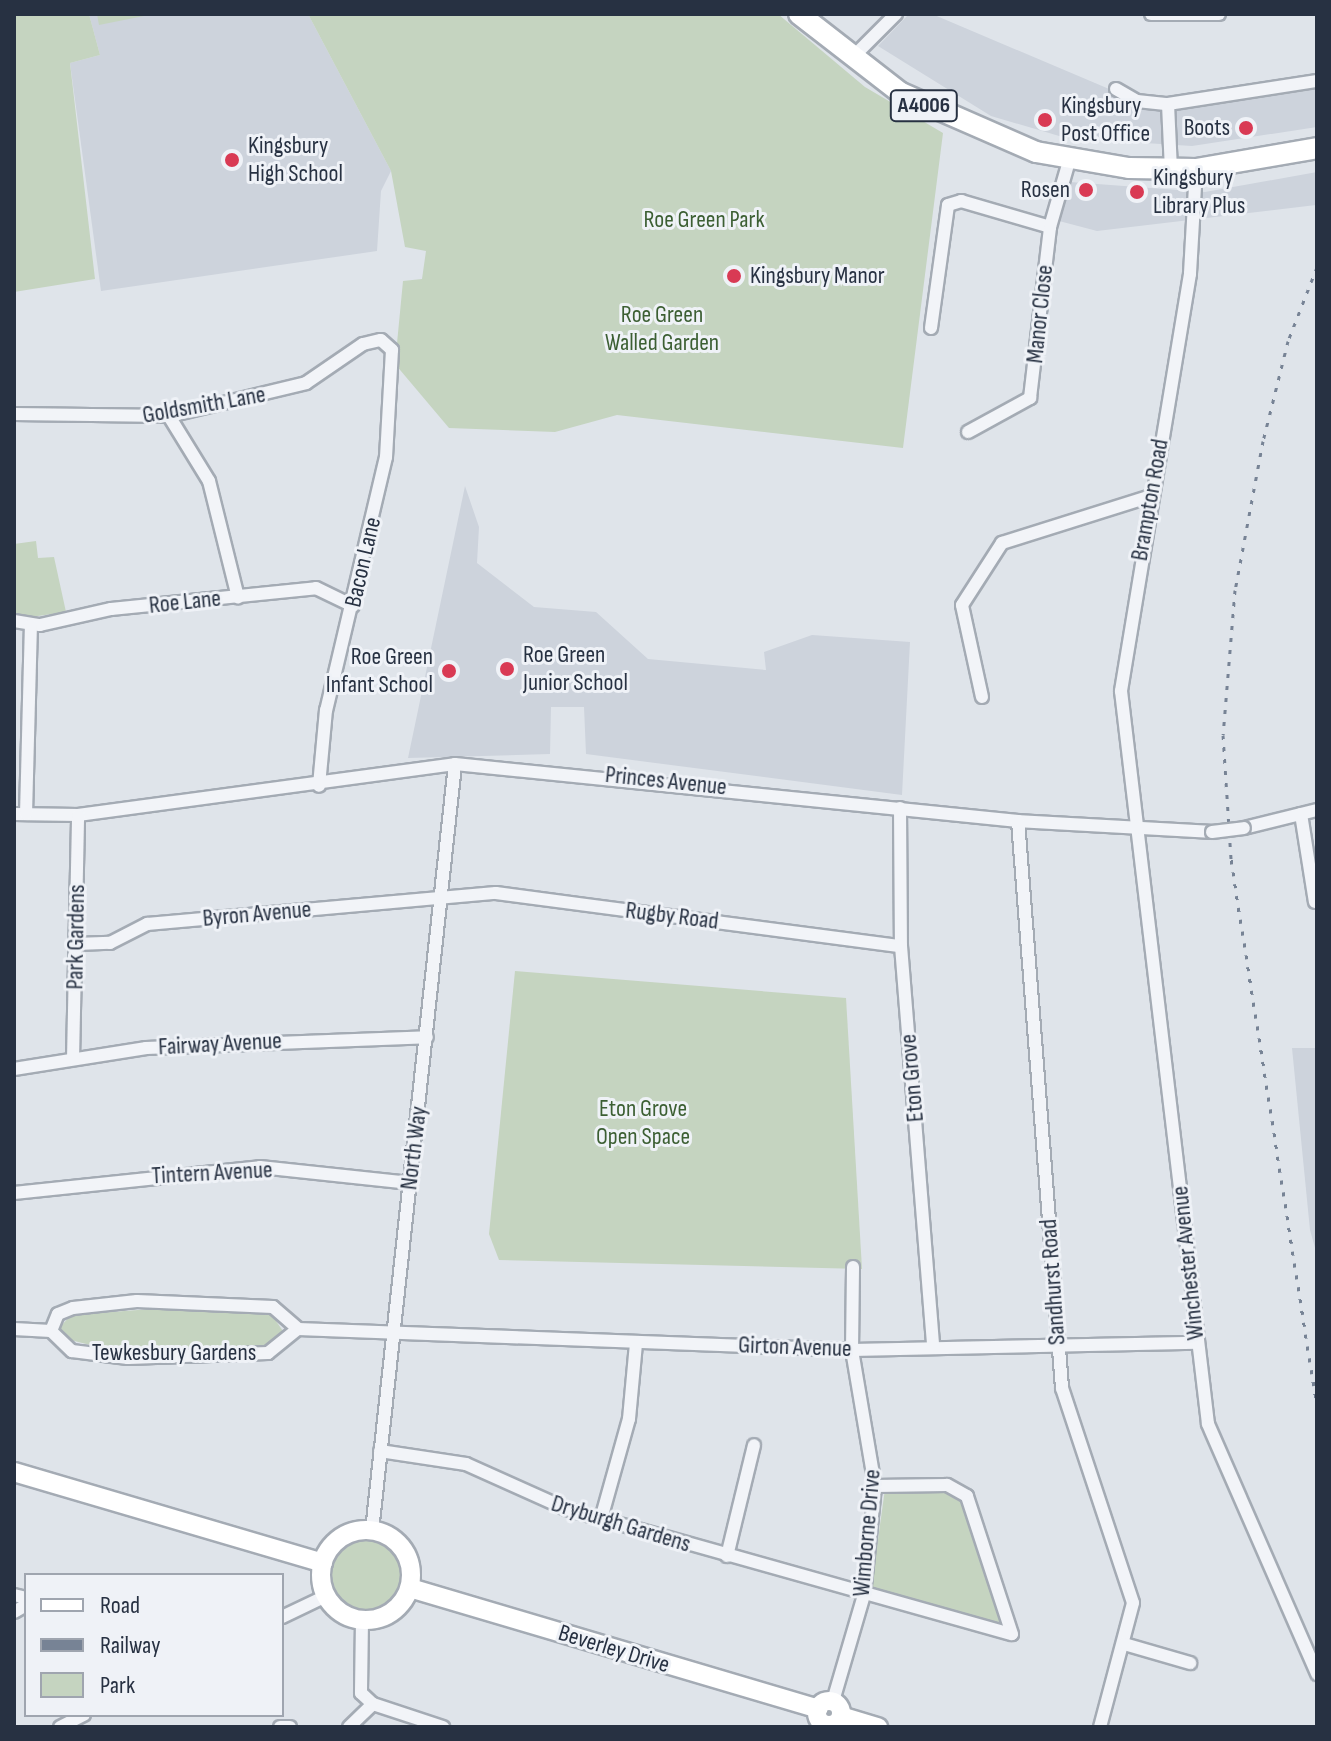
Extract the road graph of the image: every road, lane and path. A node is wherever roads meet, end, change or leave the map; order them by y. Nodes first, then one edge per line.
1 (799, 14) edge
2 (896, 14) edge
3 (1151, 14) edge
4 (1219, 14) edge
5 (853, 57) junction
6 (1317, 81) edge
7 (1116, 89) dead end
8 (1168, 104) junction
9 (1317, 148) edge
10 (1069, 161) junction
11 (1171, 169) junction
12 (1196, 169) junction
13 (1050, 227) junction
14 (931, 328) dead end
15 (381, 340) joint
16 (14, 414) edge
17 (169, 416) junction
18 (968, 432) dead end
19 (1148, 497) junction
20 (238, 597) junction
21 (353, 606) junction
22 (14, 621) edge
23 (31, 625) junction
24 (982, 697) dead end
25 (455, 764) junction
26 (319, 786) junction
27 (900, 808) junction
28 (1317, 810) edge
29 (20, 814) edge
30 (1301, 814) junction
31 (78, 815) junction
32 (1018, 821) junction
33 (1141, 831) junction
34 (442, 897) junction
35 (1315, 902) edge
36 (76, 944) junction
37 (901, 946) junction
38 (427, 1037) junction
39 (73, 1059) junction
40 (14, 1069) edge
41 (410, 1183) junction
42 (14, 1193) edge
43 (853, 1267) dead end
44 (14, 1329) edge
45 (298, 1329) junction
46 (51, 1331) junction
47 (393, 1332) junction
48 (636, 1343) junction
49 (1197, 1343) junction
50 (1058, 1347) junction
51 (933, 1348) junction
52 (852, 1350) junction
53 (754, 1445) dead end
54 (380, 1451) junction
55 (14, 1472) edge
56 (875, 1486) junction
57 (601, 1519) junction
58 (372, 1531) junction
59 (727, 1556) junction
60 (323, 1563) junction
61 (410, 1588) junction
62 (864, 1595) junction
63 (326, 1596) junction
64 (284, 1616) edge
65 (362, 1620) junction
66 (1124, 1644) junction
67 (1190, 1663) dead end
68 (1317, 1674) edge
69 (373, 1704) junction
70 (828, 1715) edge
71 (80, 1717) edge
72 (60, 1727) edge
73 (280, 1727) edge
74 (290, 1727) edge
75 (349, 1727) edge
76 (443, 1727) edge
77 (878, 1727) edge
78 (1100, 1727) edge

1 - 5 main road, A4006
2 - 5 street
3 - 4 street
5 - 10 main road, A4006
6 - 8 street
7 - 8 street
8 - 11 street
9 - 12 main road, A4006
10 - 11 main road, A4006
10 - 13 street, Manor Close
11 - 12 main road, A4006
12 - 19 street, Brampton Road
13 - 14 street
13 - 18 street, Manor Close
15 - 17 street, Goldsmith Lane
15 - 21 street, Bacon Lane
16 - 17 street, Goldsmith Lane
17 - 20 street
19 - 24 street
19 - 33 street, Brampton Road
20 - 21 street, Roe Lane
20 - 23 street, Roe Lane
21 - 26 street, Bacon Lane
22 - 23 street, Roe Lane
23 - 29 street
25 - 26 street, Princes Avenue
25 - 27 street, Princes Avenue
25 - 34 street, North Way
26 - 31 street, Princes Avenue
27 - 32 street, Princes Avenue
27 - 37 street, Eton Grove
28 - 30 street, Princes Avenue
29 - 31 street, Princes Avenue
30 - 33 street, Princes Avenue, bridge
30 - 35 street
31 - 36 street, Park Gardens
32 - 33 street, Princes Avenue
32 - 50 street, Sandhurst Road
33 - 49 street, Winchester Avenue
34 - 36 street, Byron Avenue
34 - 37 street, Rugby Road
34 - 38 street, North Way
36 - 39 street, Park Gardens
37 - 51 street, Eton Grove
38 - 39 street, Fairway Avenue
38 - 41 street, North Way
39 - 40 street, Fairway Avenue
41 - 42 street, Tintern Avenue
41 - 47 street, North Way
43 - 52 street, Wimborne Drive
44 - 46 street
45 - 46 street, Tewkesbury Gardens
45 - 46 street, Tewkesbury Gardens
45 - 47 street
47 - 48 street, Girton Avenue
47 - 54 street, North Way
48 - 52 street, Girton Avenue
48 - 57 street
49 - 50 street, Girton Avenue
49 - 68 street, Winchester Avenue
50 - 51 street, Girton Avenue
50 - 66 street, Sandhurst Road
51 - 52 street, Girton Avenue
52 - 56 street, Wimborne Drive
53 - 59 street
54 - 57 street, Dryburgh Gardens
54 - 58 street, North Way
55 - 60 street
56 - 62 street, Wimborne Drive
56 - 62 street, Dryburgh Gardens
57 - 59 street, Dryburgh Gardens
58 - 60 street
58 - 61 street
59 - 62 street, Dryburgh Gardens
60 - 63 street
61 - 65 street
61 - 70 street, Beverley Drive
62 - 70 street, Wimborne Drive
63 - 64 street
63 - 65 street
65 - 69 street
66 - 67 street
66 - 78 street, Sandhurst Road
69 - 75 street
69 - 76 street
70 - 77 street, Beverley Drive
71 - 72 street
73 - 74 street

